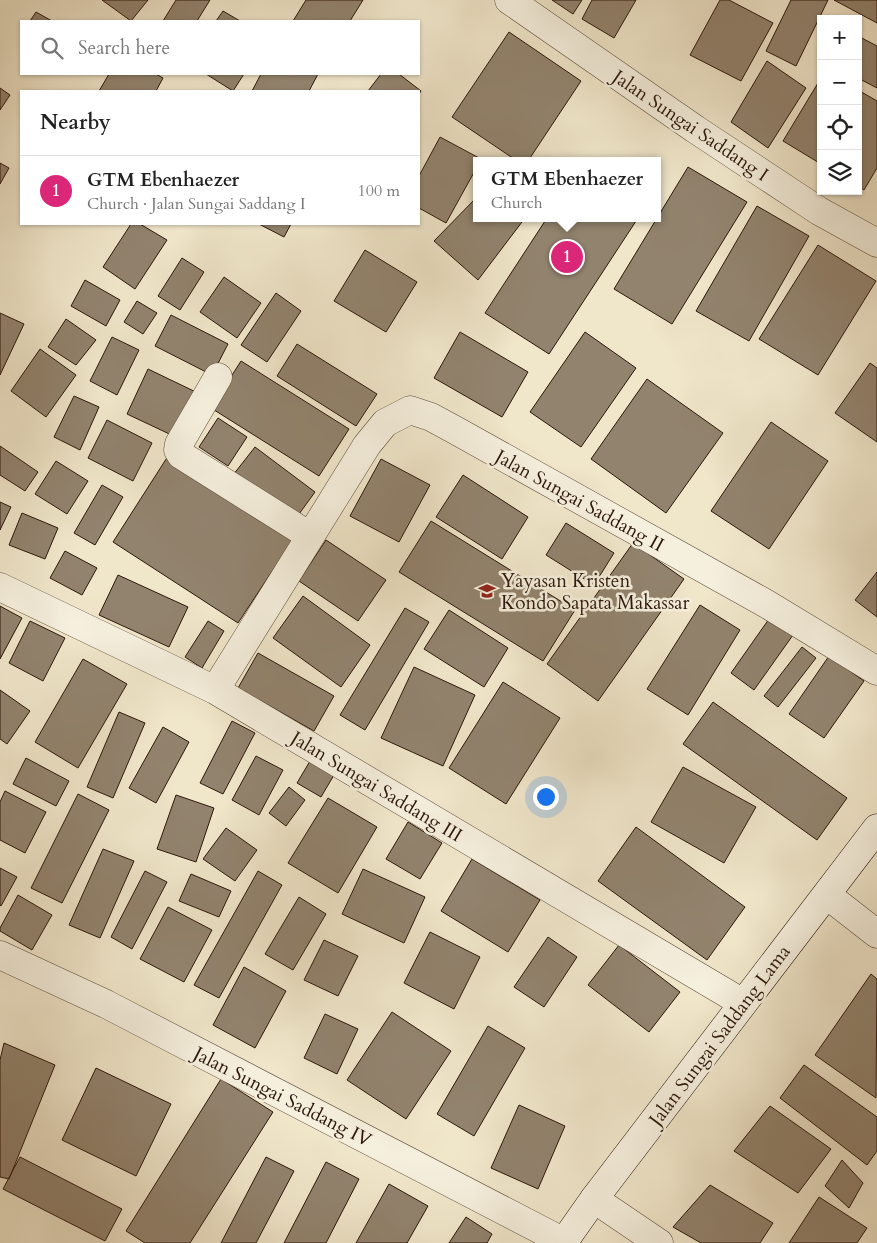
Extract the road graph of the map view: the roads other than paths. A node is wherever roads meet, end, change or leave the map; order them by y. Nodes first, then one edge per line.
1 (509, 0) edge
2 (877, 244) edge
3 (218, 377) dead end
4 (310, 536) junction
5 (0, 587) edge
6 (877, 671) edge
7 (214, 690) junction
8 (877, 828) edge
9 (827, 895) junction
10 (877, 934) edge
11 (0, 955) edge
12 (744, 1003) junction
13 (594, 1199) junction
14 (564, 1242) edge
15 (659, 1243) edge

1 - 2 street, Jalan Sungai Saddang I
3 - 4 street
4 - 6 street, Jalan Sungai Saddang II
4 - 7 street
5 - 7 street, Jalan Sungai Saddang III
7 - 12 street, Jalan Sungai Saddang III
8 - 9 street, Jalan Sungai Saddang Lama
9 - 10 street
9 - 12 street, Jalan Sungai Saddang Lama
11 - 14 street, Jalan Sungai Saddang IV
12 - 13 street, Jalan Sungai Saddang Lama
13 - 14 street, Jalan Sungai Saddang Lama
13 - 15 street

